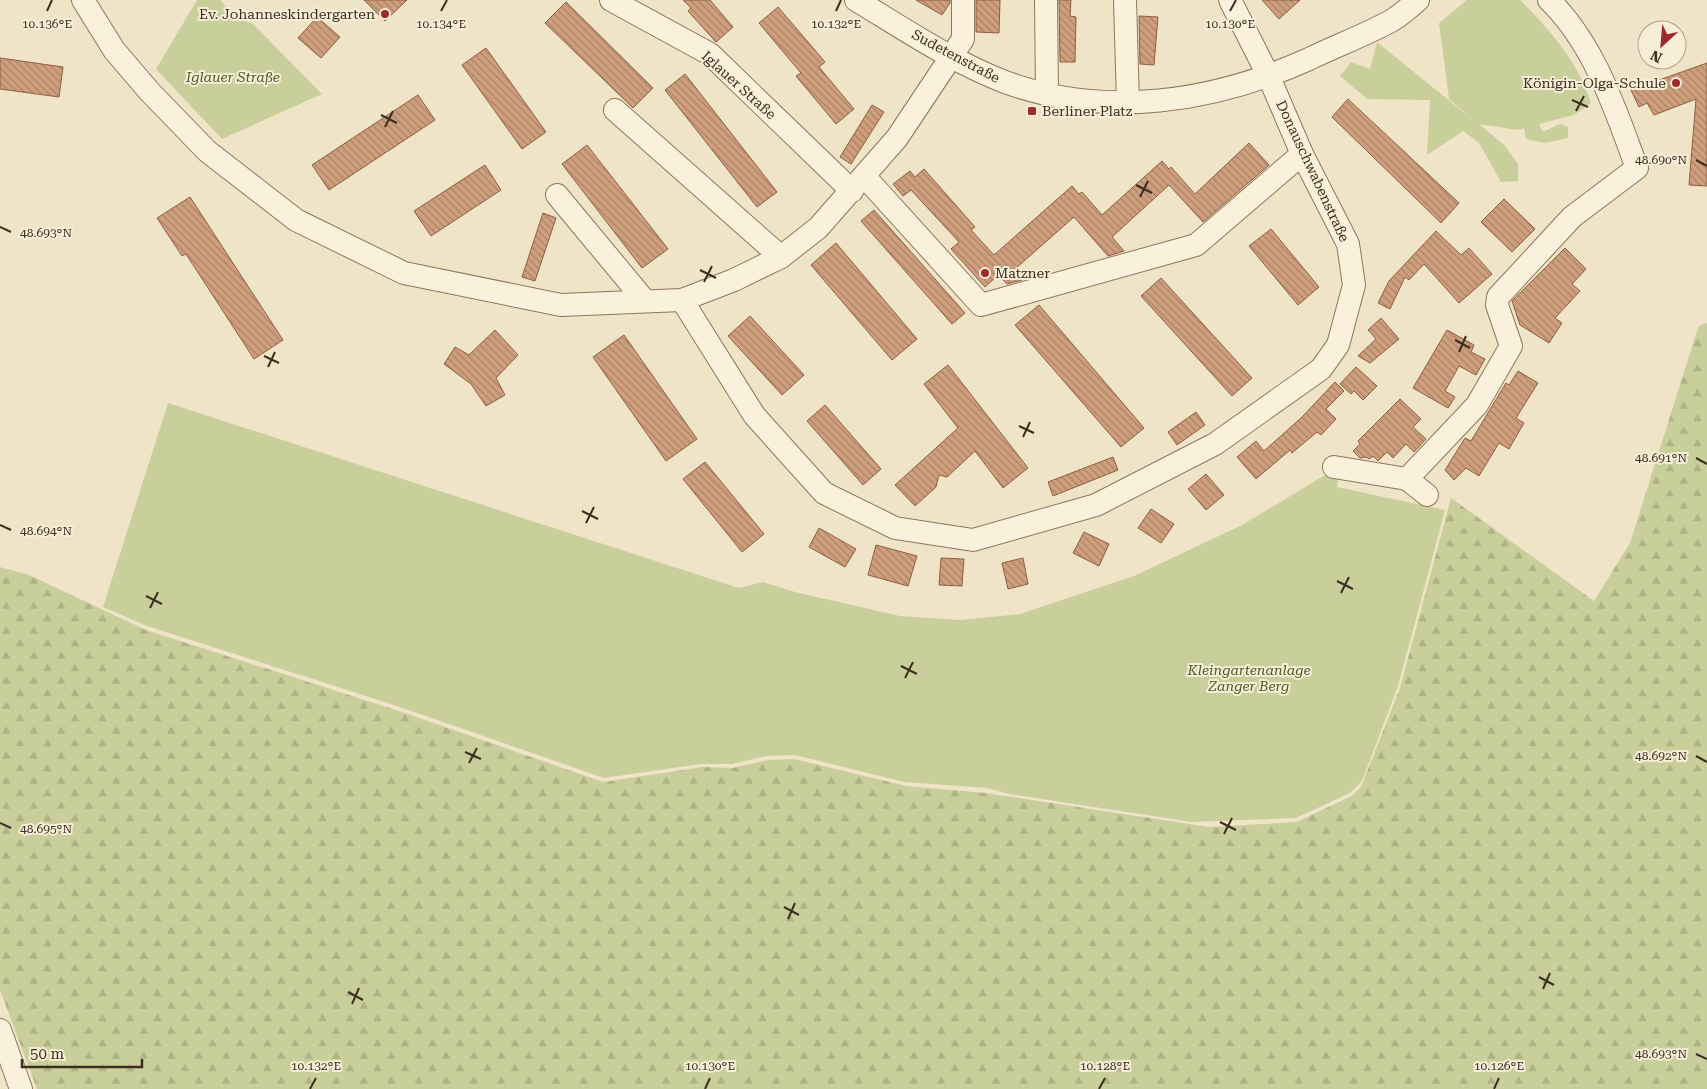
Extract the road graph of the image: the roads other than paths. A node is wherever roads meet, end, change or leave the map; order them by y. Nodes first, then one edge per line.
1 (83, 0) edge
2 (611, 0) edge
3 (856, 0) edge
4 (963, 0) edge
5 (1046, 0) edge
6 (1125, 0) edge
7 (1230, 0) edge
8 (1418, 0) edge
9 (1549, 0) edge
10 (878, 7) edge
11 (952, 56) junction
12 (1269, 77) junction
13 (1047, 94) junction
14 (1128, 104) junction
15 (615, 110) dead end
16 (1302, 154) junction
17 (858, 184) junction
18 (557, 194) dead end
19 (781, 257) junction
20 (682, 300) junction
21 (645, 301) junction
22 (1334, 467) dead end
23 (1407, 479) junction
24 (1427, 495) dead end
25 (0, 1030) edge
26 (20, 1089) edge

1 - 21 street
2 - 17 street, Iglauer Straße
3 - 10 street, Sudetenstraße
4 - 11 street
5 - 13 street
6 - 14 street
7 - 12 street, Donauschwabenstraße
8 - 12 street, Sudetenstraße
9 - 23 street
10 - 11 street, Sudetenstraße
11 - 13 street, Sudetenstraße
11 - 17 street
12 - 14 street, Sudetenstraße
12 - 16 street, Donauschwabenstraße
13 - 14 street, Sudetenstraße
15 - 19 street
16 - 17 street
16 - 20 street, Donauschwabenstraße
17 - 19 street
18 - 21 street
19 - 20 street
20 - 21 street
22 - 23 street
23 - 24 street
25 - 26 street

